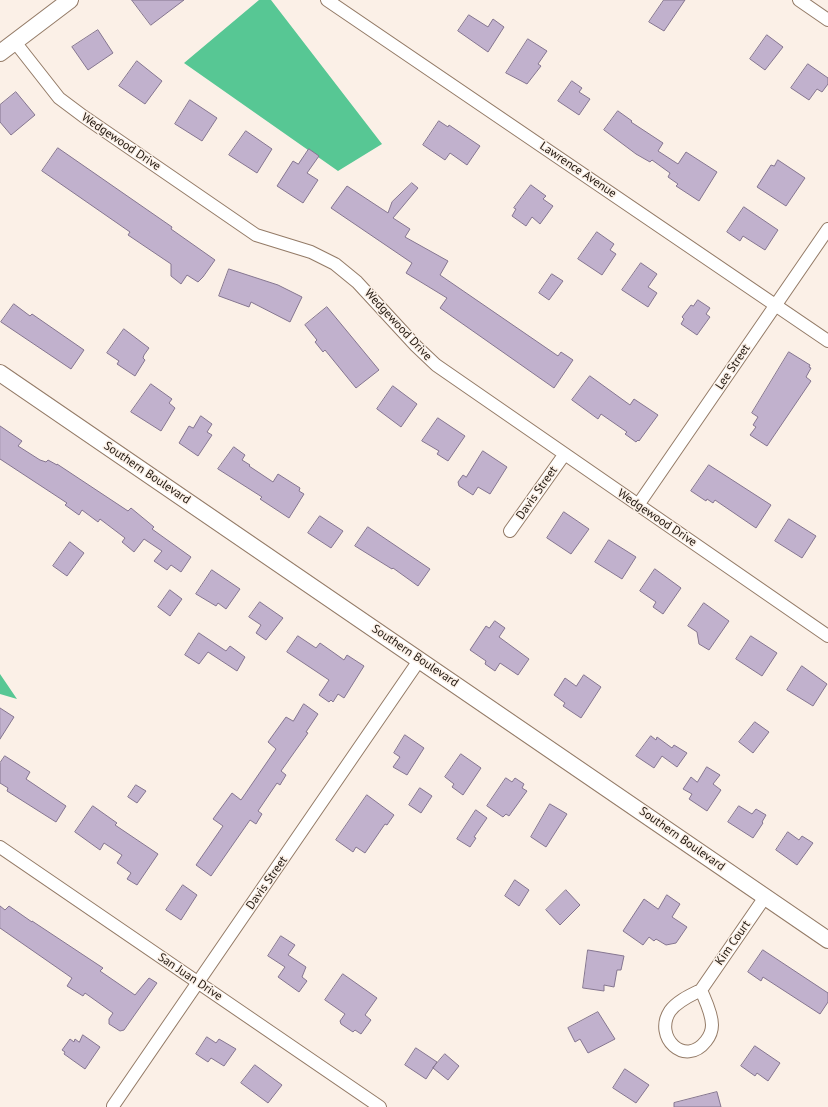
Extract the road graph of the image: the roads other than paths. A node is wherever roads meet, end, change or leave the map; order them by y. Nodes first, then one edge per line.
1 (70, 0) edge
2 (327, 0) edge
3 (799, 0) edge
4 (828, 20) edge
5 (15, 42) junction
6 (0, 53) edge
7 (828, 229) edge
8 (776, 305) junction
9 (828, 341) edge
10 (0, 373) edge
11 (564, 455) junction
12 (638, 505) junction
13 (510, 531) dead end
14 (828, 636) edge
15 (420, 660) junction
16 (0, 847) edge
17 (766, 897) junction
18 (828, 940) edge
19 (198, 982) junction
20 (701, 990) junction
21 (113, 1106) edge
22 (380, 1107) edge

1 - 5 street
2 - 8 street, Lawrence Avenue
3 - 4 street
5 - 6 street
5 - 11 street, Wedgewood Drive
7 - 8 street, Lee Street
8 - 9 street, Lawrence Avenue
8 - 12 street, Lee Street
10 - 15 street, Southern Boulevard
11 - 12 street, Wedgewood Drive
11 - 13 street, Davis Street
12 - 14 street, Wedgewood Drive
15 - 17 street, Southern Boulevard
15 - 19 street, Davis Street
16 - 19 street, San Juan Drive
17 - 18 street, Southern Boulevard
17 - 20 street, Kim Court
19 - 21 street, Davis Street
19 - 22 street, San Juan Drive
20 - 20 street, Kim Court

